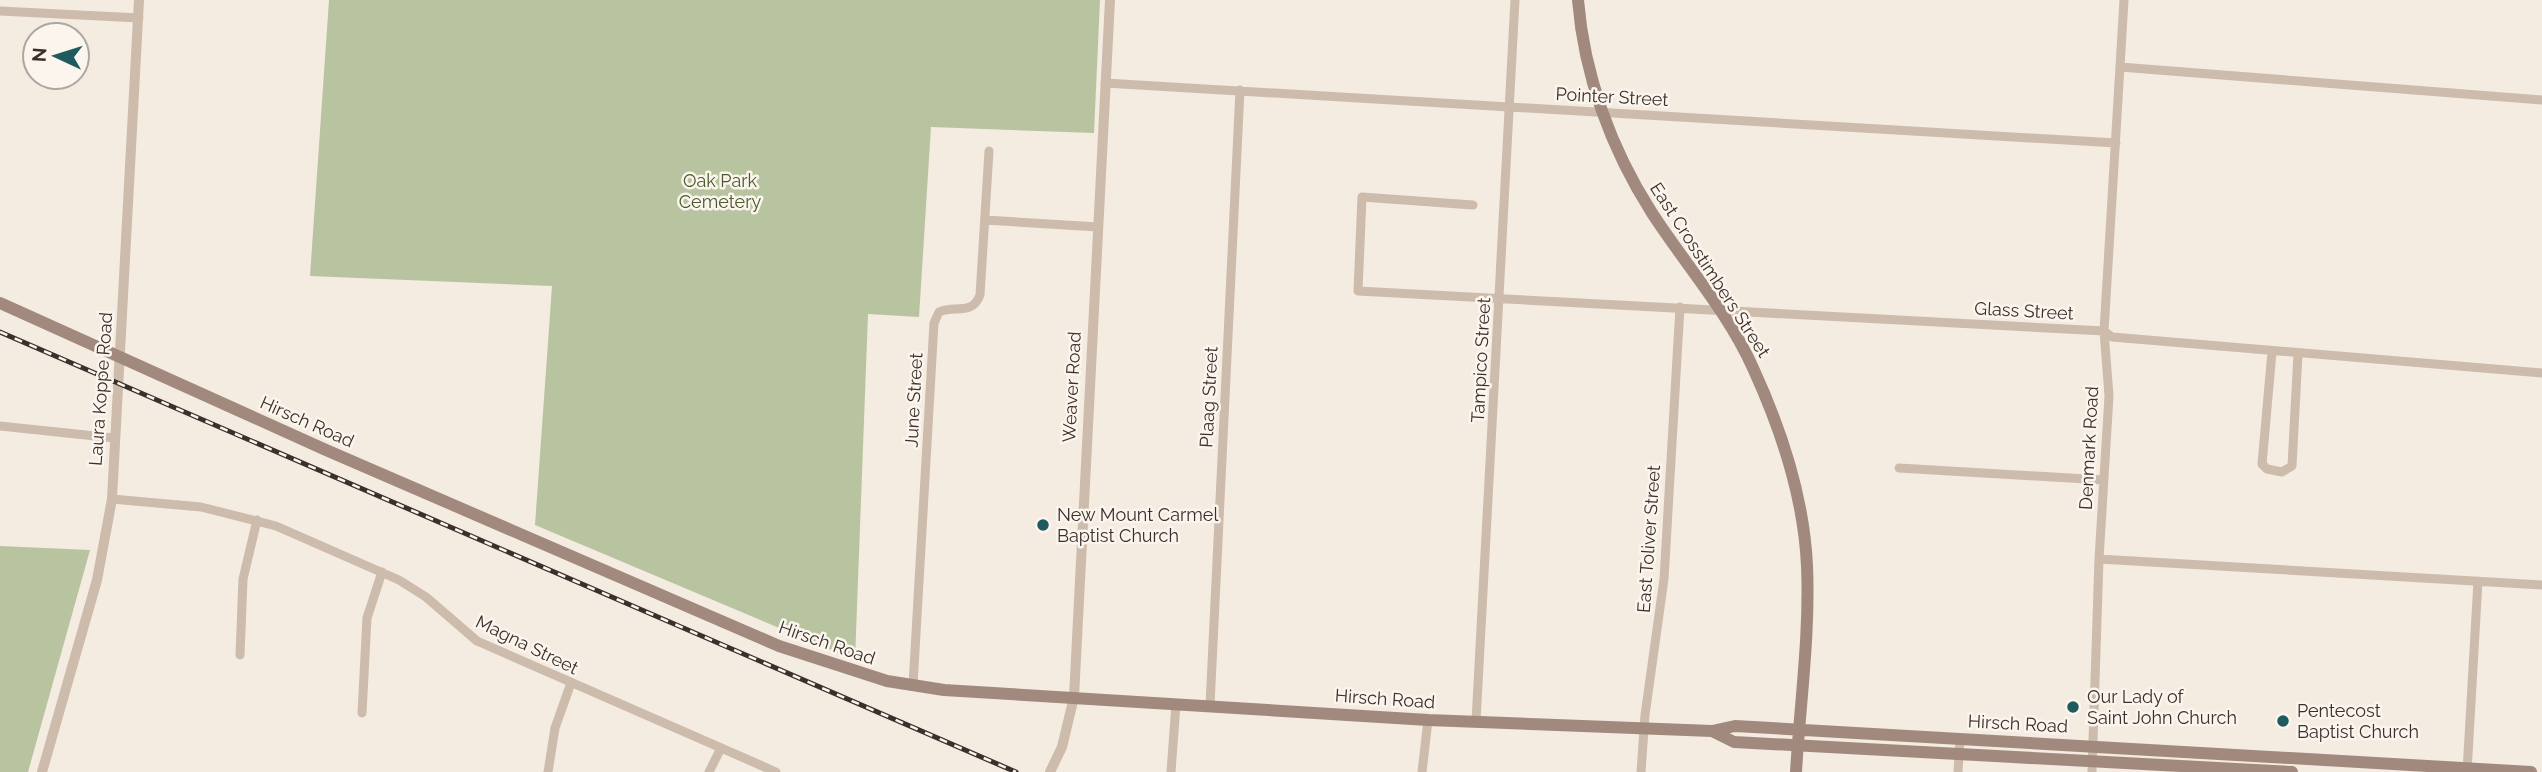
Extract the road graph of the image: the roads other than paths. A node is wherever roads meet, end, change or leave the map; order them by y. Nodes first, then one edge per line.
1 (139, 0) edge
2 (1110, 0) edge
3 (1515, 0) edge
4 (1578, 0) edge
5 (2124, 0) edge
6 (0, 11) edge
7 (139, 18) junction
8 (2120, 67) junction
9 (1105, 83) junction
10 (1240, 90) junction
11 (2542, 100) edge
12 (1510, 106) junction
13 (1602, 112) junction
14 (2116, 143) junction
15 (989, 151) dead end
16 (1473, 205) dead end
17 (985, 220) junction
18 (1098, 226) junction
19 (1501, 298) junction
20 (0, 303) edge
21 (1680, 307) junction
22 (1720, 311) junction
23 (2105, 331) junction
24 (2272, 352) junction
25 (2298, 354) junction
26 (121, 355) junction
27 (2542, 373) edge
28 (0, 426) edge
29 (114, 438) junction
30 (1899, 468) dead end
31 (2104, 480) junction
32 (112, 499) junction
33 (257, 520) junction
34 (2099, 559) junction
35 (382, 572) junction
36 (2478, 581) junction
37 (2542, 585) edge
38 (240, 656) dead end
39 (571, 683) junction
40 (913, 685) junction
41 (1074, 697) junction
42 (1176, 704) junction
43 (1210, 705) junction
44 (362, 713) dead end
45 (1428, 720) junction
46 (1476, 721) junction
47 (1644, 727) junction
48 (1799, 730) junction
49 (1712, 731) junction
50 (1960, 739) junction
51 (1798, 745) junction
52 (2091, 746) junction
53 (721, 748) junction
54 (1959, 754) junction
55 (2264, 756) junction
56 (2092, 766) edge
57 (2419, 768) edge
58 (2468, 770) edge
59 (2263, 771) edge
60 (42, 772) edge
61 (548, 772) edge
62 (709, 772) edge
63 (776, 772) edge
64 (1050, 772) edge
65 (1171, 772) edge
66 (1422, 772) edge
67 (1641, 772) edge
68 (1796, 772) edge
69 (1958, 772) edge
70 (2291, 772) edge
71 (2531, 772) edge

1 - 7 street, Laura Koppe Road
2 - 9 street, Weaver Road
3 - 12 street, Tampico Street
4 - 13 main road, East Crosstimbers Street
5 - 8 street, Denmark Road
6 - 7 street
7 - 26 street, Laura Koppe Road
8 - 11 street
8 - 14 street, Denmark Road
9 - 10 street, Pointer Street
9 - 18 street, Weaver Road
10 - 12 street, Pointer Street
10 - 43 street, Plaag Street
12 - 13 street, Pointer Street
12 - 19 street, Tampico Street
13 - 14 street, Pointer Street
13 - 22 main road, East Crosstimbers Street
14 - 23 street, Denmark Road
15 - 17 street, June Street
16 - 19 street, Glass Street
17 - 18 street
17 - 40 street, June Street
18 - 41 street, Weaver Road
19 - 21 street, Glass Street
19 - 46 street, Tampico Street
20 - 26 main road, Hirsch Road
21 - 22 street, Glass Street
21 - 47 street, East Toliver Street
22 - 23 street, Glass Street
22 - 48 main road, East Crosstimbers Street
23 - 24 street, Glass Street
23 - 31 street, Denmark Road
24 - 25 street, Glass Street
24 - 25 street
25 - 27 street, Glass Street
26 - 29 street, Laura Koppe Road
26 - 40 main road, Hirsch Road
28 - 29 street
29 - 32 street, Laura Koppe Road
30 - 31 street
31 - 34 street, Denmark Road
32 - 33 street, Magna Street
32 - 60 street, Laura Koppe Road
33 - 35 street, Magna Street
33 - 38 street
34 - 36 street
34 - 52 street, Denmark Road
35 - 39 street, Magna Street
35 - 44 street
36 - 37 street
36 - 58 street
39 - 53 street, Magna Street
39 - 61 street
40 - 41 main road, Hirsch Road
41 - 42 main road, Hirsch Road
41 - 64 street, Weaver Road
42 - 43 main road, Hirsch Road
42 - 65 street
43 - 45 main road, Hirsch Road
45 - 46 main road, Hirsch Road
45 - 66 street
46 - 47 main road, Hirsch Road
47 - 49 main road, Hirsch Road
47 - 67 street, East Toliver Street
48 - 49 main road, Hirsch Road
48 - 50 main road, Hirsch Road
48 - 51 main road, East Crosstimbers Street
49 - 51 main road, Hirsch Road
50 - 52 main road, Hirsch Road
50 - 54 street
51 - 54 main road, Hirsch Road
51 - 68 main road, East Crosstimbers Street
52 - 55 main road, Hirsch Road
52 - 56 street, Denmark Road
53 - 62 street
53 - 63 street, Magna Street
54 - 56 main road, Hirsch Road
54 - 69 street
55 - 57 main road, Hirsch Road
55 - 59 street
56 - 59 main road, Hirsch Road
57 - 58 main road, Hirsch Road
58 - 71 main road, Hirsch Road
59 - 70 main road, Hirsch Road

